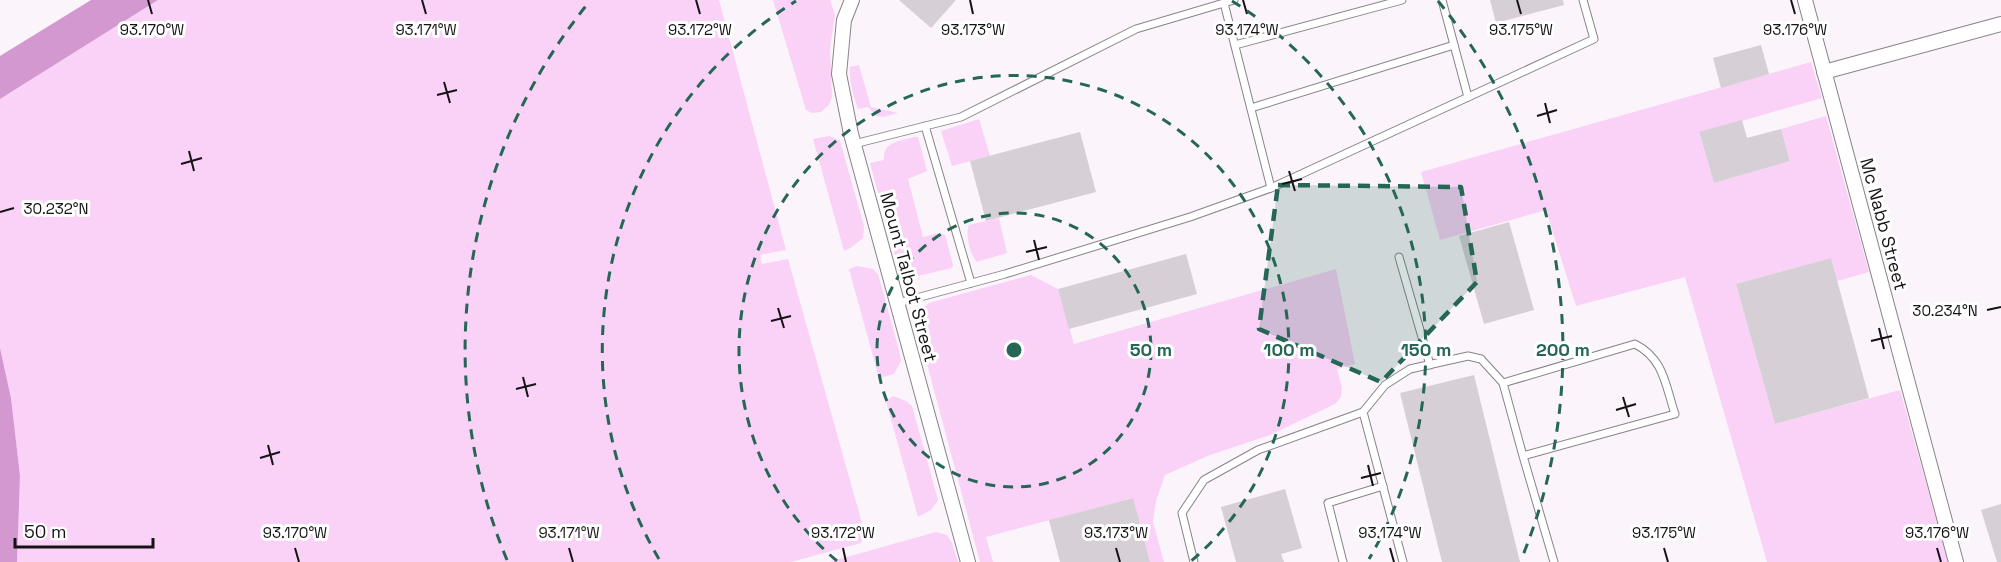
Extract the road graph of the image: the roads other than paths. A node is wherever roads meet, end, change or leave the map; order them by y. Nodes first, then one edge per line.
1 (852, 0) edge
2 (1234, 0) edge
3 (1402, 0) edge
4 (1442, 0) edge
5 (1583, 0) edge
6 (1804, 0) edge
7 (1224, 3) junction
8 (2001, 24) edge
9 (1235, 45) junction
10 (1454, 45) junction
11 (1824, 72) junction
12 (1468, 98) junction
13 (1251, 108) junction
14 (925, 126) junction
15 (854, 144) junction
16 (1272, 188) junction
17 (1399, 257) dead end
18 (971, 283) junction
19 (898, 303) junction
20 (1430, 365) junction
21 (1503, 383) junction
22 (1363, 412) junction
23 (1523, 456) junction
24 (1383, 486) junction
25 (968, 562) edge
26 (1194, 562) edge
27 (1343, 562) edge
28 (1403, 562) edge
29 (1554, 562) edge
30 (1956, 562) edge

1 - 15 street, Mount Talbot Street
2 - 7 lane
3 - 9 lane
4 - 10 lane
5 - 12 lane
6 - 11 street, Mc Nabb Street
7 - 9 lane
7 - 14 lane
8 - 11 street
9 - 13 lane
10 - 12 lane
10 - 13 lane
11 - 30 street, Mc Nabb Street
12 - 16 lane
13 - 16 lane
14 - 15 lane
14 - 18 lane
15 - 19 street, Mount Talbot Street
16 - 18 lane
17 - 20 lane
18 - 19 lane
19 - 25 street, Mount Talbot Street
20 - 21 lane
20 - 22 lane
21 - 23 lane
21 - 23 lane
22 - 24 lane
22 - 26 lane
23 - 29 lane
24 - 27 lane
24 - 28 lane

